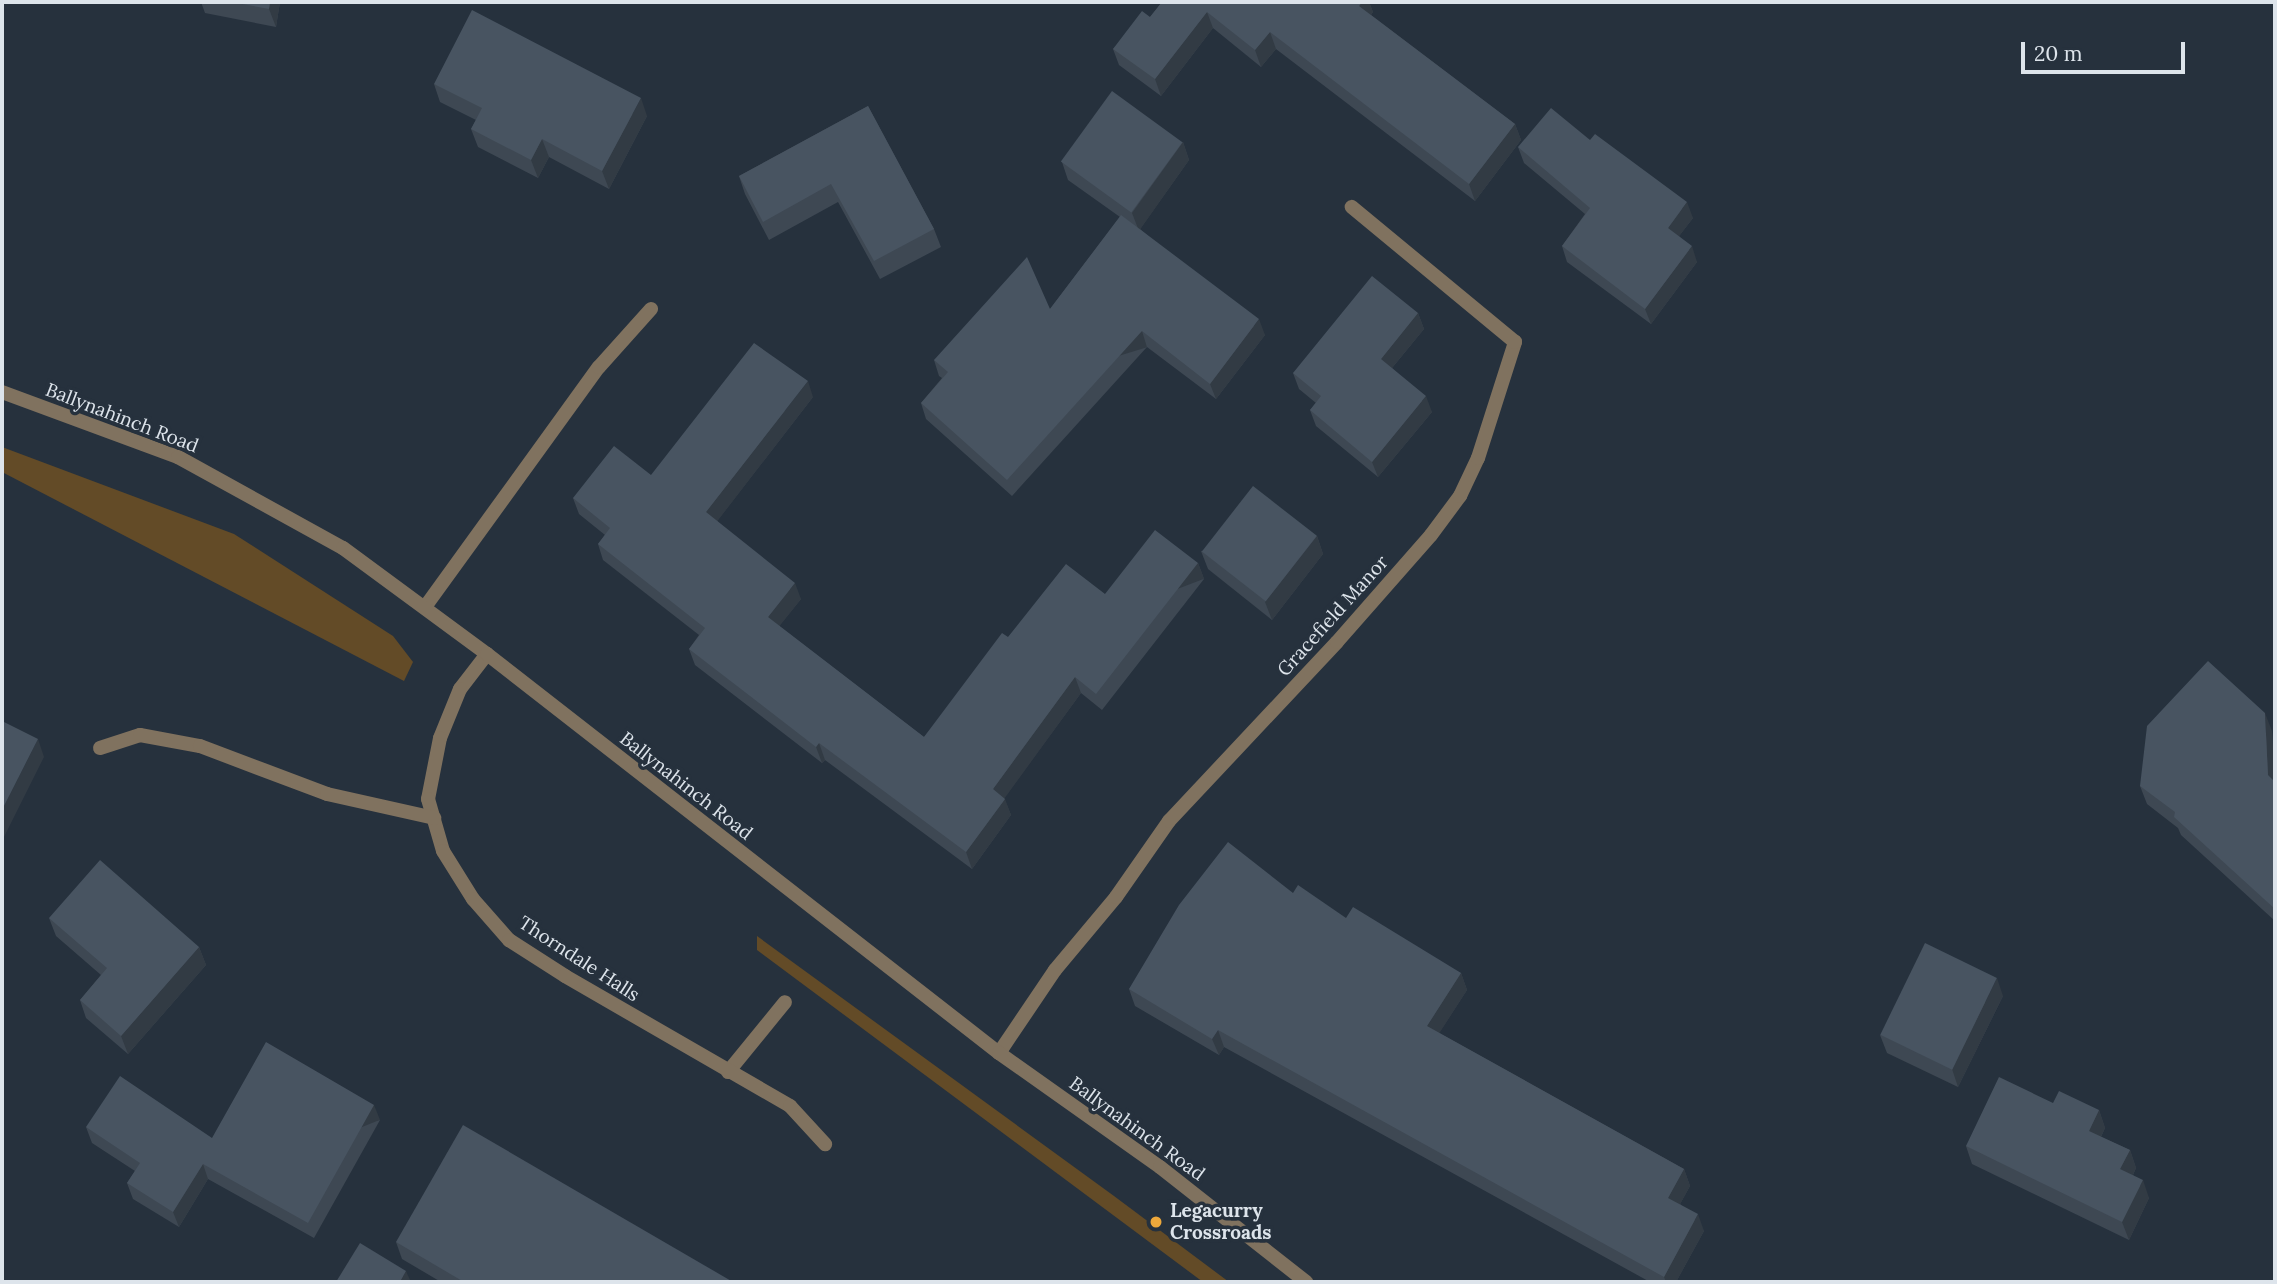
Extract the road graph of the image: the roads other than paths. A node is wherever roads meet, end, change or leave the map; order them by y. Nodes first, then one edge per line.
1 (1352, 207) dead end
2 (651, 309) dead end
3 (2, 392) edge
4 (425, 607) junction
5 (487, 654) junction
6 (100, 748) dead end
7 (434, 818) junction
8 (785, 1002) dead end
9 (999, 1053) junction
10 (728, 1072) junction
11 (825, 1144) dead end
12 (1306, 1282) edge

1 - 9 street, Gracefield Manor
2 - 4 street
3 - 4 street, Ballynahinch Road
4 - 5 street, Ballynahinch Road
5 - 7 street, Thorndale Halls
5 - 9 street, Ballynahinch Road
6 - 7 street
7 - 10 street, Thorndale Halls
8 - 10 street
9 - 12 street, Ballynahinch Road
10 - 11 street, Thorndale Halls

